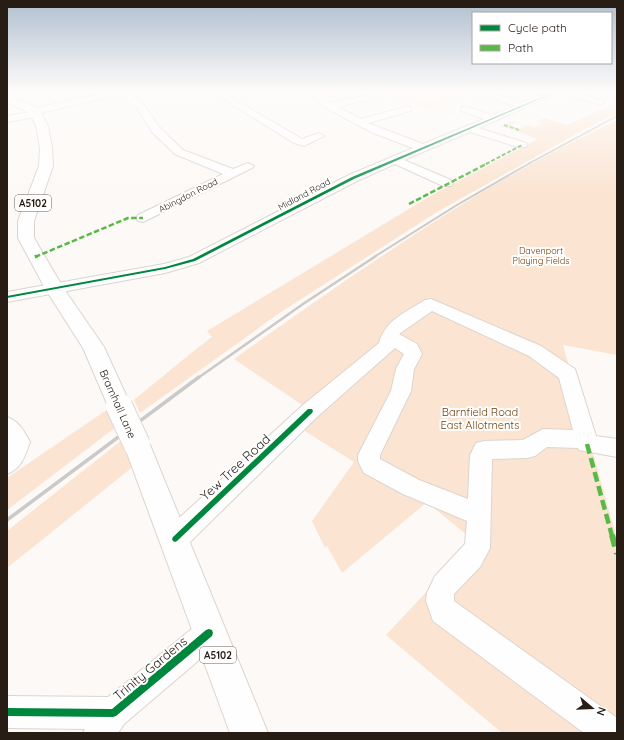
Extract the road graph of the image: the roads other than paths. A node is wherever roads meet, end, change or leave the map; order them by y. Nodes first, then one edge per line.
1 (42, 127) edge
2 (154, 127) edge
3 (274, 127) edge
4 (368, 127) edge
5 (473, 127) edge
6 (469, 128) junction
7 (319, 136) dead end
8 (522, 145) dead end
9 (422, 148) junction
10 (394, 160) junction
11 (248, 166) dead end
12 (232, 173) junction
13 (448, 183) dead end
14 (143, 218) dead end
15 (55, 290) junction
16 (7, 297) edge
17 (390, 336) junction
18 (7, 426) edge
19 (586, 439) junction
20 (617, 448) edge
21 (7, 464) edge
22 (480, 515) junction
23 (175, 539) junction
24 (209, 633) junction
25 (7, 712) edge
26 (106, 723) edge
27 (249, 733) edge
28 (611, 733) edge

1 - 15 main road, Bramhall Lane / A5102
2 - 12 street, Abingdon Road
3 - 7 street
4 - 9 street
5 - 6 street, Midland Road
6 - 8 street
6 - 9 street, Midland Road
9 - 10 street, Midland Road
10 - 13 street
10 - 15 street, Midland Road
11 - 12 street, Abingdon Road
12 - 14 street, Abingdon Road
15 - 16 street, Midland Road
15 - 23 main road, Bramhall Lane / A5102, bridge
17 - 19 street, Yew Tree Road
17 - 22 street
17 - 23 street, Yew Tree Road
18 - 21 street
19 - 20 street
19 - 22 street
22 - 28 street
23 - 24 main road, Bramhall Lane / A5102
24 - 26 street, Trinity Gardens
24 - 27 main road, Bramhall Lane / A5102
25 - 26 street, Trinity Gardens

